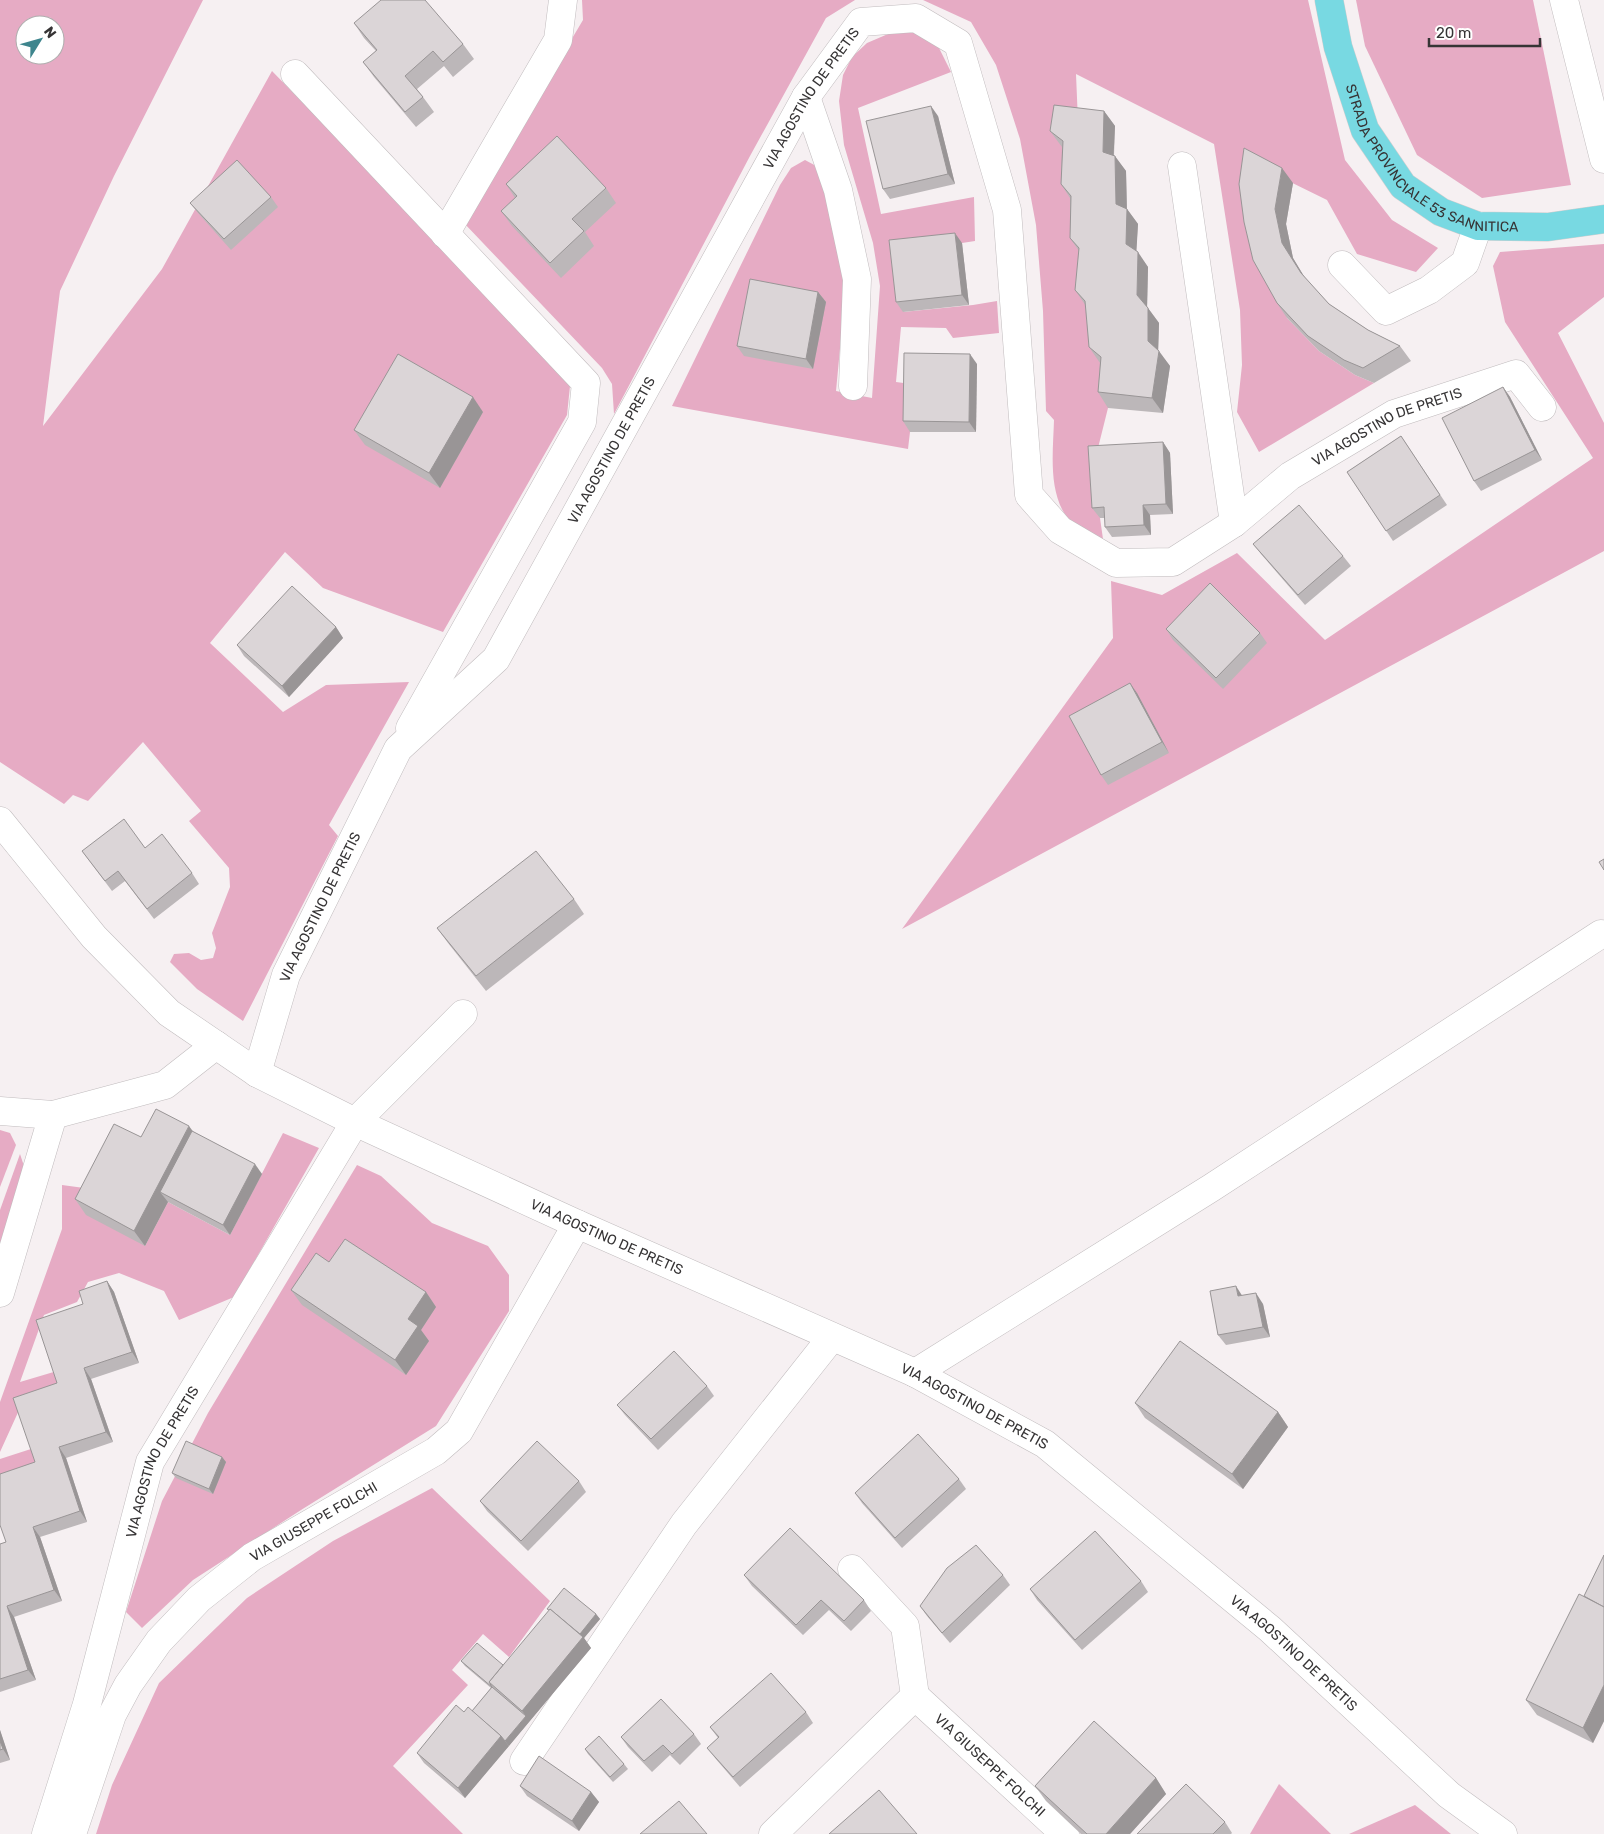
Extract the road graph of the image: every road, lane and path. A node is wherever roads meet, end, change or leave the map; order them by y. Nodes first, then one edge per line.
1 (563, 0) edge
2 (1330, 0) edge
3 (1564, 0) edge
4 (295, 74) dead end
5 (806, 97) junction
6 (1604, 159) edge
7 (1182, 166) dead end
8 (1604, 218) edge
9 (1478, 226) junction
10 (445, 234) junction
11 (1342, 265) dead end
12 (853, 386) dead end
13 (1542, 406) dead end
14 (1234, 523) junction
15 (398, 749) junction
16 (0, 821) edge
17 (1601, 934) dead end
18 (463, 1014) dead end
19 (216, 1045) junction
20 (257, 1073) junction
21 (0, 1111) edge
22 (53, 1114) junction
23 (355, 1122) junction
24 (577, 1224) junction
25 (0, 1293) edge
26 (832, 1337) junction
27 (914, 1373) junction
28 (852, 1569) dead end
29 (915, 1696) junction
30 (87, 1704) junction
31 (112, 1715) junction
32 (524, 1761) dead end
33 (46, 1834) edge
34 (72, 1834) edge
35 (773, 1834) edge
36 (1065, 1834) edge
37 (1503, 1834) edge

1 - 10 street
2 - 9 main road, STRADA PROVINCIALE 53 SANNITICA
3 - 6 street
4 - 10 street, VIA AGOSTINO DE PRETIS
5 - 12 street
5 - 14 street, VIA AGOSTINO DE PRETIS
5 - 15 street, VIA AGOSTINO DE PRETIS
7 - 14 street
8 - 9 main road, STRADA PROVINCIALE 53 SANNITICA
9 - 11 street
10 - 15 street, VIA AGOSTINO DE PRETIS
13 - 14 street, VIA AGOSTINO DE PRETIS
15 - 20 street, VIA AGOSTINO DE PRETIS
16 - 19 street, VIA AGOSTINO DE PRETIS
17 - 27 street
18 - 23 street
19 - 20 street, VIA AGOSTINO DE PRETIS
19 - 22 street
20 - 23 street, VIA AGOSTINO DE PRETIS
21 - 22 street
22 - 25 street
23 - 24 street, VIA AGOSTINO DE PRETIS
23 - 30 street, VIA AGOSTINO DE PRETIS
24 - 26 street, VIA AGOSTINO DE PRETIS
24 - 31 street, VIA GIUSEPPE FOLCHI
26 - 27 street, VIA AGOSTINO DE PRETIS
26 - 32 street
27 - 37 street, VIA AGOSTINO DE PRETIS
28 - 29 street
29 - 35 street
29 - 36 street, VIA GIUSEPPE FOLCHI
30 - 31 street
30 - 33 street, VIA AGOSTINO DE PRETIS
31 - 34 street, VIA GIUSEPPE FOLCHI

